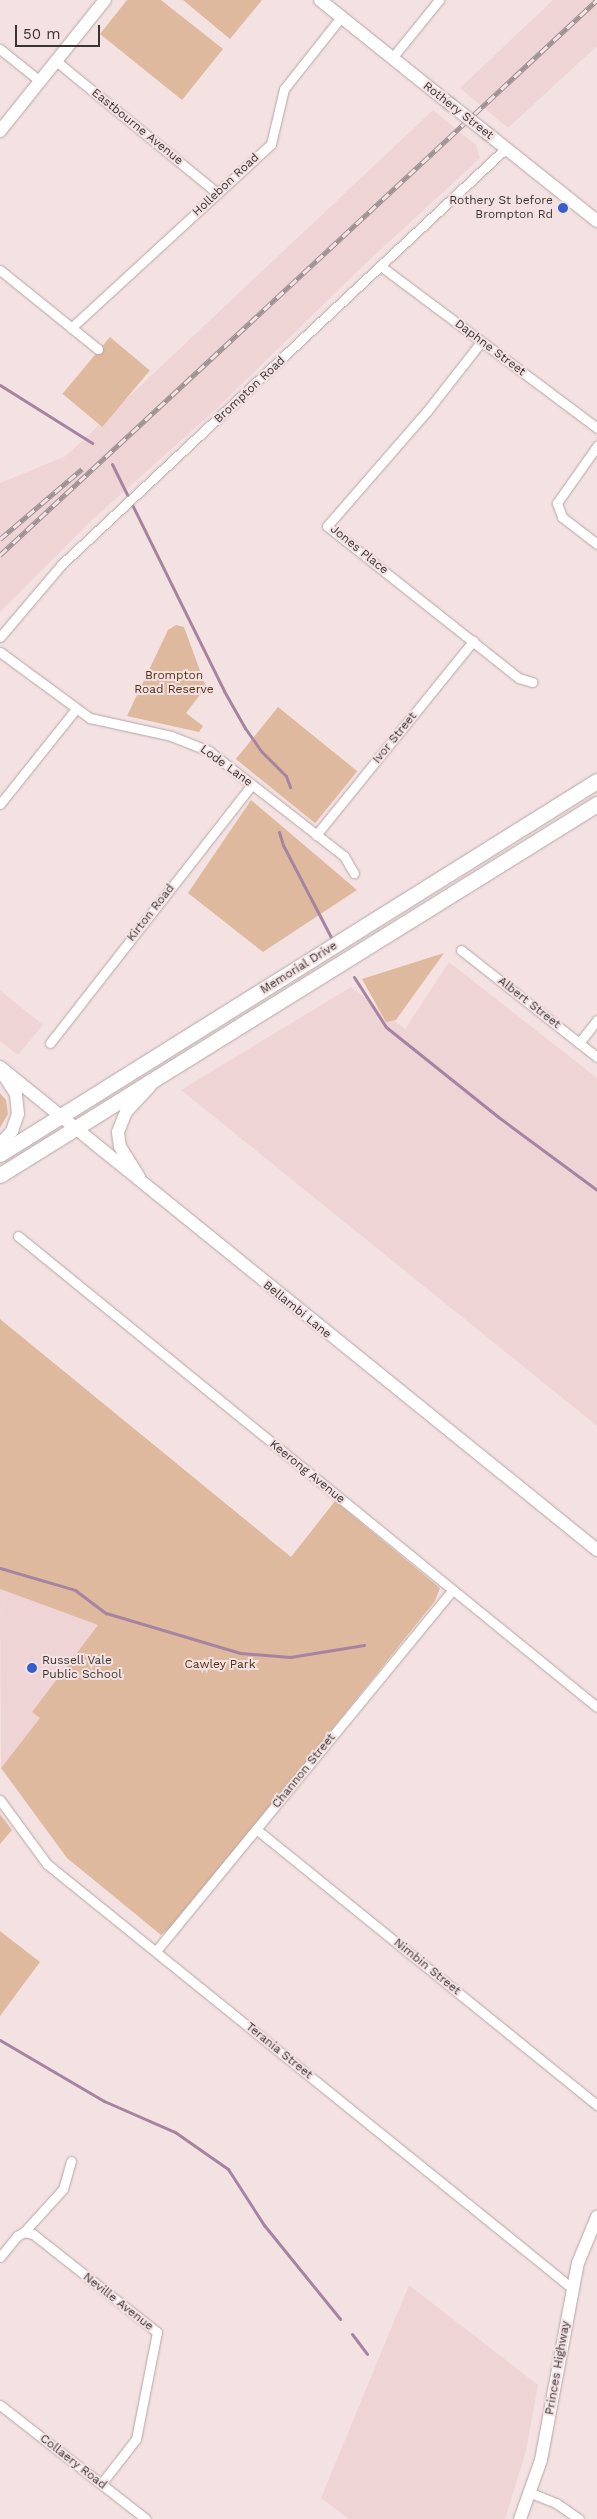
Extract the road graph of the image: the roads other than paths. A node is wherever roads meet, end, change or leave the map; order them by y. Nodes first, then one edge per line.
1 (105, 0) edge
2 (320, 0) edge
3 (439, 0) edge
4 (341, 17) junction
5 (0, 50) edge
6 (392, 58) junction
7 (56, 61) junction
8 (40, 82) junction
9 (0, 131) edge
10 (506, 148) junction
11 (217, 193) junction
12 (597, 221) edge
13 (382, 267) junction
14 (0, 270) edge
15 (71, 328) junction
16 (481, 342) junction
17 (98, 349) dead end
18 (597, 428) edge
19 (597, 446) edge
20 (597, 544) edge
21 (0, 637) edge
22 (473, 641) junction
23 (0, 652) edge
24 (532, 682) dead end
25 (75, 710) junction
26 (597, 781) edge
27 (252, 784) junction
28 (0, 804) edge
29 (597, 804) edge
30 (316, 835) junction
31 (354, 873) dead end
32 (460, 950) dead end
33 (597, 1020) edge
34 (50, 1042) dead end
35 (579, 1043) junction
36 (597, 1057) edge
37 (0, 1069) edge
38 (163, 1074) junction
39 (60, 1116) junction
40 (75, 1129) junction
41 (0, 1144) edge
42 (0, 1154) edge
43 (0, 1175) edge
44 (146, 1186) junction
45 (18, 1236) dead end
46 (597, 1550) edge
47 (452, 1590) junction
48 (597, 1708) edge
49 (0, 1800) edge
50 (256, 1829) junction
51 (156, 1952) junction
52 (597, 2105) edge
53 (71, 2161) dead end
54 (597, 2217) edge
55 (24, 2232) junction
56 (0, 2257) edge
57 (572, 2288) junction
58 (0, 2404) edge
59 (101, 2484) junction
60 (531, 2493) junction
61 (146, 2519) edge
62 (520, 2519) edge
63 (579, 2519) edge

1 - 7 main road
2 - 4 main road, Rothery Street
3 - 6 street
4 - 6 main road, Rothery Street
4 - 11 street, Hollebon Road
5 - 8 street
6 - 10 main road, Rothery Street, bridge
7 - 8 main road
7 - 11 street, Eastbourne Avenue
8 - 9 main road
10 - 12 main road, Rothery Street
10 - 13 street, Brompton Road
11 - 15 street, Hollebon Road
13 - 16 street, Daphne Street
13 - 21 street, Brompton Road
14 - 15 street
15 - 17 street
16 - 18 street, Daphne Street
16 - 22 street, Jones Place
19 - 20 street
22 - 24 street, Jones Place
22 - 30 street, Ivor Street
23 - 25 street, Lode Lane
25 - 27 street, Lode Lane
25 - 28 street
26 - 39 main road, Memorial Drive
27 - 30 street, Lode Lane
27 - 34 street, Kirton Road
29 - 38 main road, Memorial Drive
30 - 31 street, Lode Lane
32 - 35 street, Albert Street
33 - 35 street
35 - 36 street, Albert Street
37 - 39 main road, Bellambi Lane
37 - 41 main road
38 - 40 main road, Memorial Drive
38 - 44 main road
39 - 40 main road, Bellambi Lane
39 - 42 main road, Memorial Drive
40 - 43 main road, Memorial Drive
40 - 44 main road, Bellambi Lane
44 - 46 main road, Bellambi Lane
45 - 47 street, Keerong Avenue
47 - 48 street, Keerong Avenue
47 - 50 street, Channon Street
49 - 51 street, Terania Street
50 - 51 street, Channon Street
50 - 52 street, Nimbin Street
51 - 57 street, Terania Street
53 - 55 street
54 - 57 main road, Princes Highway
55 - 56 street
55 - 59 street, Neville Avenue
57 - 60 main road, Princes Highway
58 - 59 street, Collaery Road
59 - 61 street, Collaery Road
60 - 62 main road, Princes Highway
60 - 63 street

